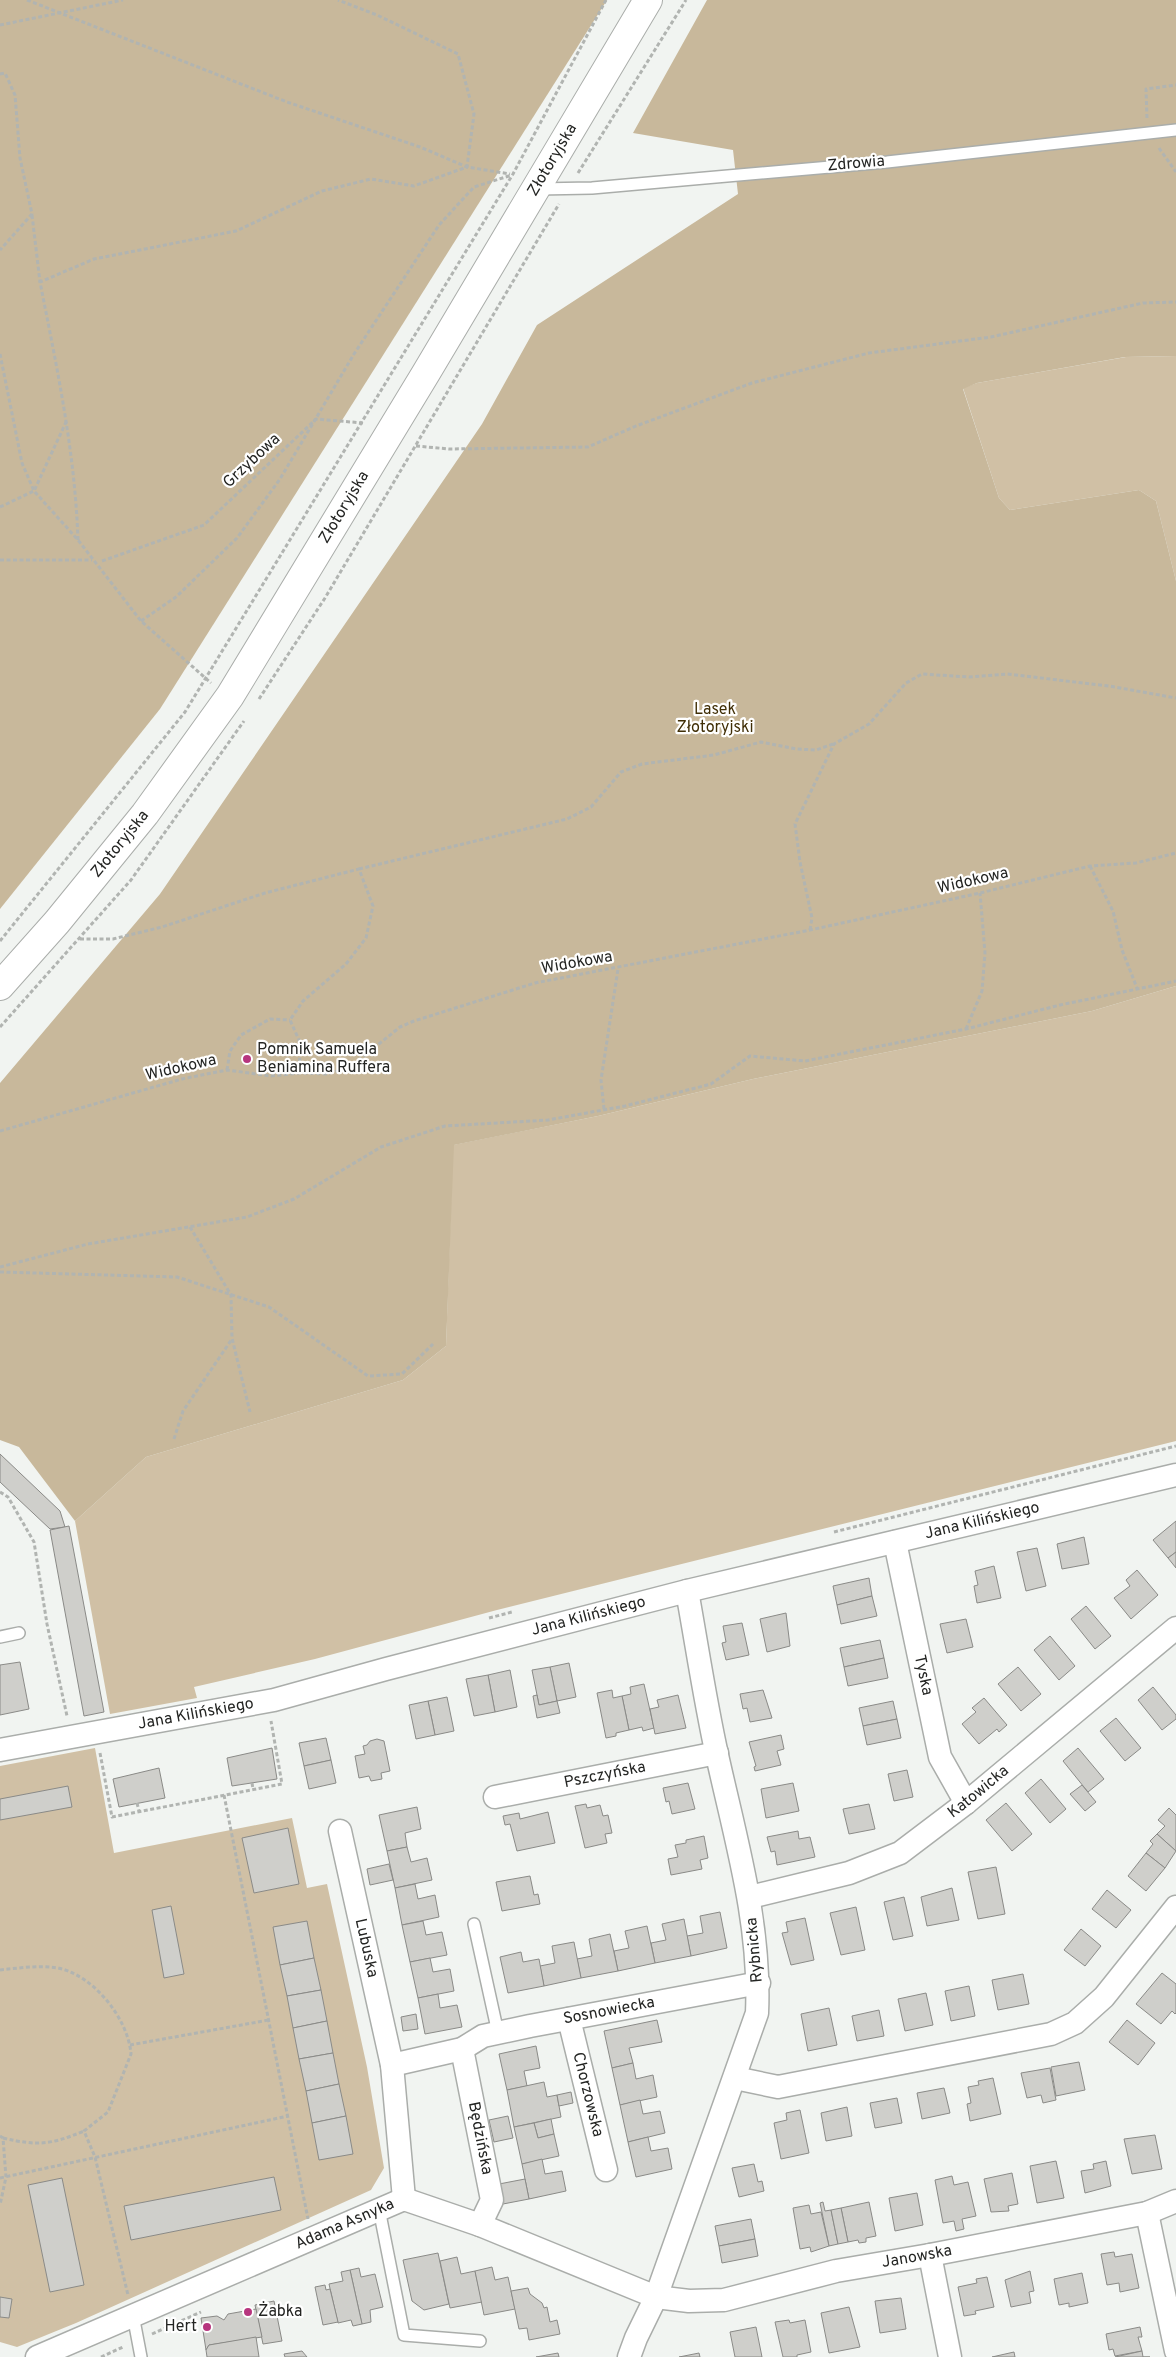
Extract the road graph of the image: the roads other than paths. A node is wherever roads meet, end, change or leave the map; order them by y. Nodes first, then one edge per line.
1 (648, 0) edge
2 (1176, 130) edge
3 (536, 189) junction
4 (0, 986) edge
5 (1176, 1475) edge
6 (895, 1542) junction
7 (687, 1592) junction
8 (1176, 1628) edge
9 (18, 1633) dead end
10 (0, 1637) edge
11 (0, 1750) edge
12 (717, 1753) junction
13 (495, 1797) dead end
14 (966, 1803) junction
15 (340, 1831) dead end
16 (750, 1897) junction
17 (1176, 1907) edge
18 (474, 1924) dead end
19 (759, 1983) junction
20 (569, 2019) junction
21 (498, 2033) junction
22 (462, 2050) junction
23 (392, 2065) junction
24 (735, 2078) junction
25 (606, 2170) dead end
26 (404, 2199) junction
27 (1176, 2201) edge
28 (379, 2209) junction
29 (1147, 2213) junction
30 (480, 2225) junction
31 (930, 2255) junction
32 (656, 2297) junction
33 (133, 2315) junction
34 (480, 2340) dead end
35 (1176, 2351) edge
36 (37, 2357) edge
37 (141, 2357) edge
38 (630, 2357) edge
39 (950, 2357) edge

1 - 3 street, Złotoryjska
2 - 3 lane, Zdrowia
3 - 4 street, Złotoryjska
5 - 6 street, Jana Kilińskiego
6 - 7 street, Jana Kilińskiego
6 - 14 street, Tyska
7 - 11 street, Jana Kilińskiego
7 - 12 street, Rybnicka
8 - 14 street, Katowicka
9 - 10 lane
12 - 13 street, Pszczyńska
12 - 16 street, Rybnicka
14 - 16 street, Katowicka
15 - 23 street, Lubuska
16 - 19 street, Rybnicka
17 - 24 street
18 - 21 lane
19 - 20 street, Sosnowiecka
19 - 24 street, Rybnicka
20 - 21 street, Sosnowiecka
20 - 25 street, Chorzowska
21 - 22 street, Sosnowiecka
22 - 23 street
22 - 30 street, Będzińska
23 - 26 street, Lubuska
24 - 32 street, Rybnicka
26 - 28 street, Adama Asnyka
26 - 30 street, Adama Asnyka
27 - 29 street, Janowska
28 - 33 street, Adama Asnyka
28 - 34 lane
29 - 31 street, Janowska
29 - 35 street
30 - 32 street, Adama Asnyka
31 - 32 street, Janowska
31 - 39 street
32 - 38 street, Rybnicka
33 - 36 street, Adama Asnyka
33 - 37 lane

